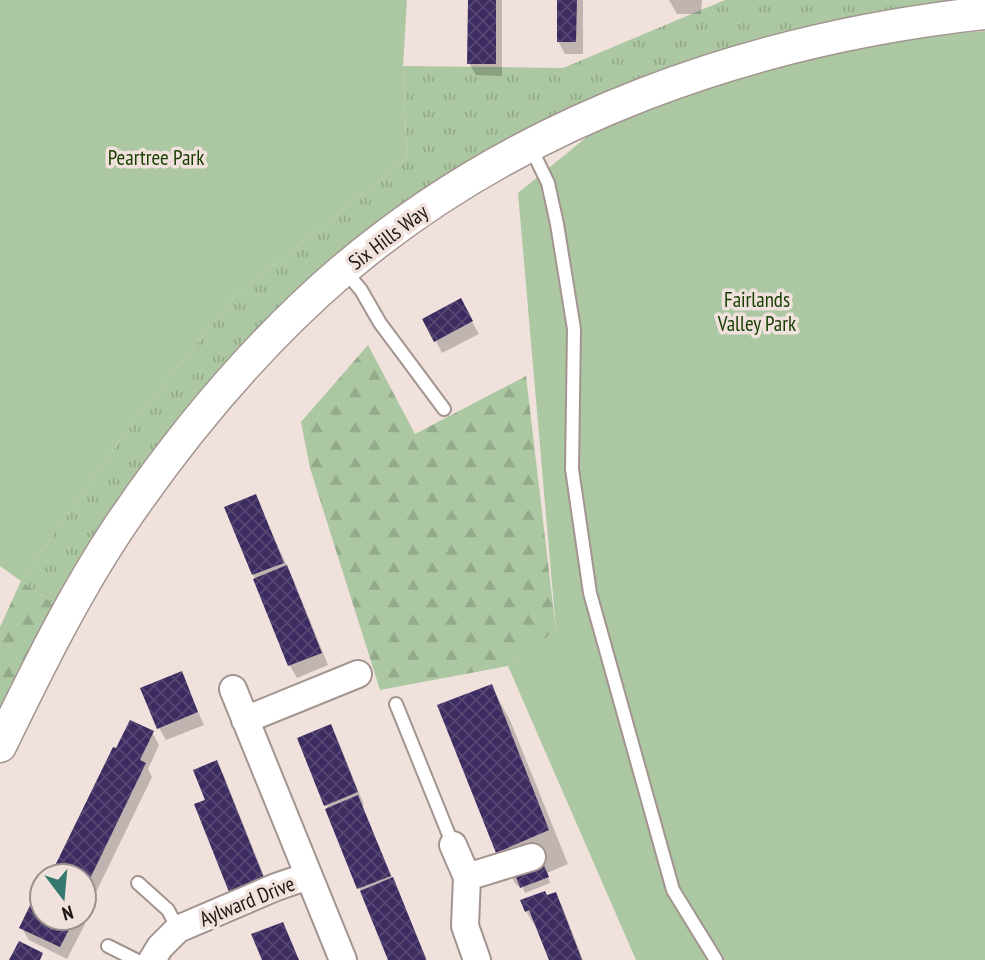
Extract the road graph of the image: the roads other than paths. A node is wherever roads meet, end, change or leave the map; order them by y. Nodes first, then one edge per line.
1 (985, 13) edge
2 (530, 145) junction
3 (344, 270) junction
4 (444, 409) dead end
5 (358, 674) dead end
6 (233, 689) dead end
7 (396, 704) dead end
8 (245, 720) junction
9 (0, 746) edge
10 (453, 845) joint
11 (532, 857) dead end
12 (308, 876) junction
13 (467, 877) junction
14 (138, 883) dead end
15 (178, 929) junction
16 (108, 946) dead end
17 (136, 960) edge
18 (152, 960) edge
19 (343, 960) edge
20 (477, 960) edge
21 (716, 960) edge

1 - 2 street, Six Hills Way
2 - 3 street, Six Hills Way
2 - 21 lane
3 - 4 lane
3 - 9 street, Six Hills Way
5 - 8 street
6 - 8 street
7 - 10 lane
8 - 12 street
10 - 13 street
11 - 13 street
12 - 15 street, Aylward Drive
12 - 19 street, Aylward Drive
13 - 20 street
14 - 15 lane
15 - 18 street, Aylward Drive
16 - 17 lane

